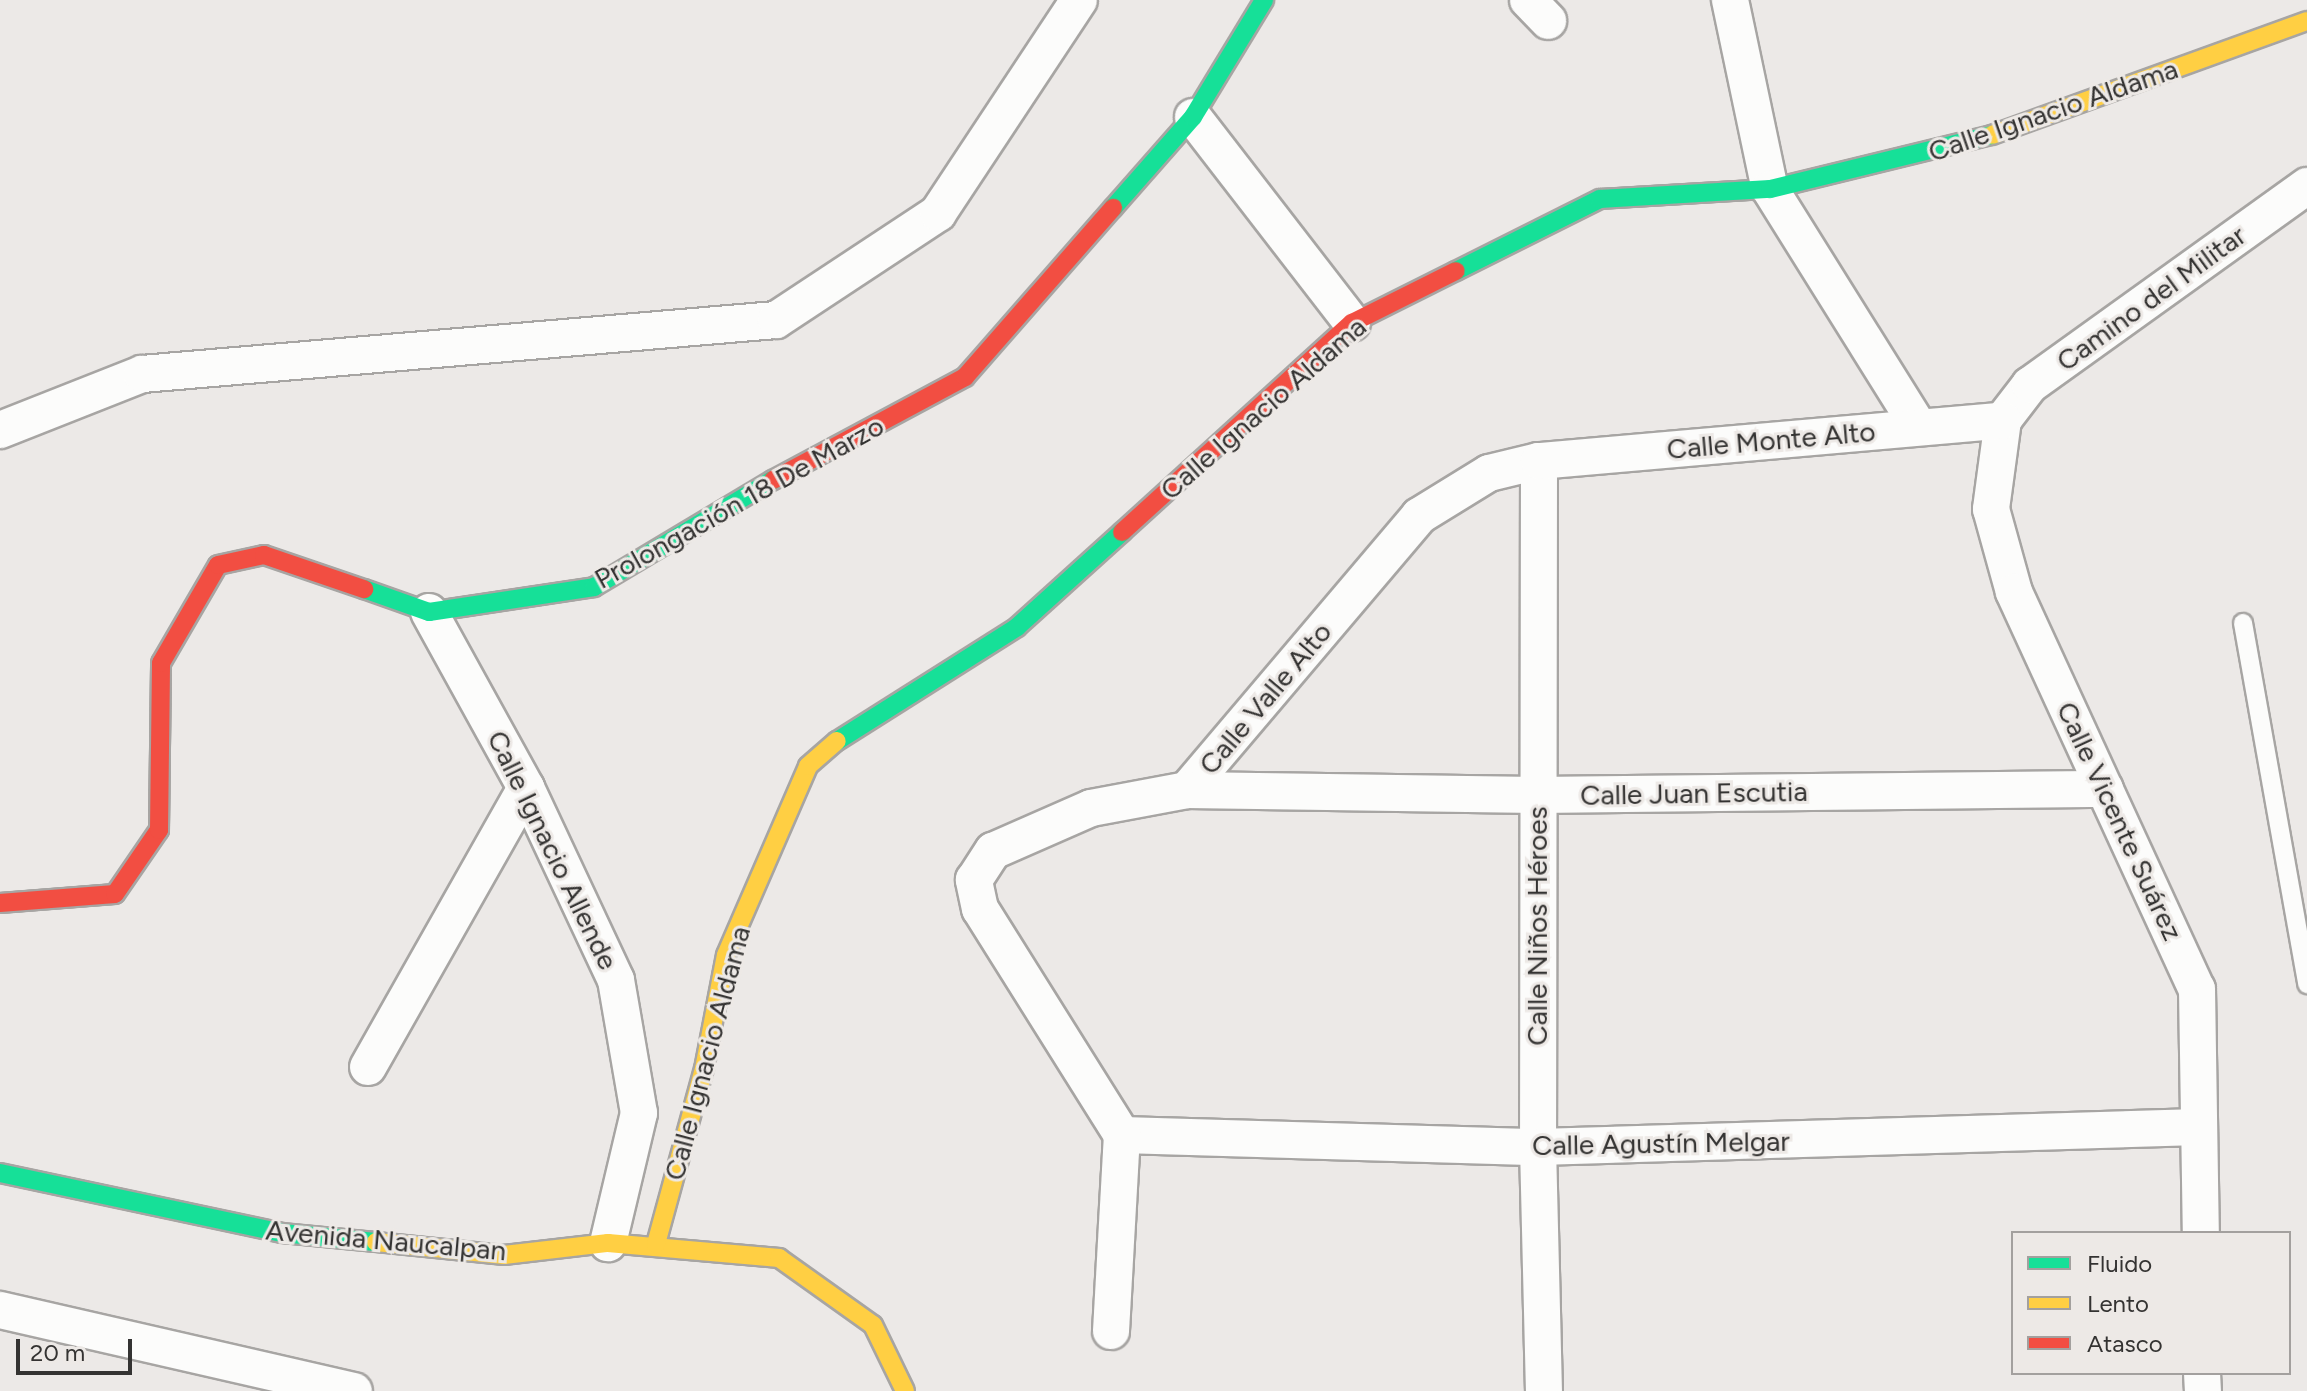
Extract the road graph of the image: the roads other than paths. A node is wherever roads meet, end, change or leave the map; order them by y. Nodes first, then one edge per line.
1 (1079, 0) edge
2 (1264, 0) edge
3 (1730, 0) edge
4 (2307, 21) edge
5 (1193, 117) junction
6 (2307, 186) edge
7 (1770, 189) junction
8 (1352, 323) junction
9 (2003, 420) junction
10 (1918, 426) junction
11 (0, 430) edge
12 (1539, 461) junction
13 (429, 612) junction
14 (2243, 623) dead end
15 (526, 788) junction
16 (2105, 789) junction
17 (1187, 790) junction
18 (1537, 795) junction
19 (0, 903) edge
20 (2307, 984) edge
21 (368, 1067) dead end
22 (2199, 1127) junction
23 (1122, 1135) junction
24 (1538, 1147) junction
25 (0, 1173) edge
26 (2201, 1231) edge
27 (608, 1243) junction
28 (656, 1244) junction
29 (0, 1310) edge
30 (1111, 1331) dead end
31 (271, 1383) edge
32 (354, 1391) edge
33 (905, 1391) edge
34 (1544, 1391) edge

1 - 11 street
2 - 5 street, Prolongación 18 De Marzo
3 - 7 street
4 - 7 street, Calle Ignacio Aldama
5 - 8 street
5 - 13 street, Prolongación 18 De Marzo
6 - 9 street, Camino del Militar
7 - 8 street, Calle Ignacio Aldama
7 - 10 street
8 - 28 street, Calle Ignacio Aldama
9 - 10 street, Calle Monte Alto
9 - 16 street, Calle Vicente Suárez
10 - 12 street, Calle Monte Alto
12 - 17 street, Calle Valle Alto
12 - 18 street, Calle Niños Héroes
13 - 15 street, Calle Ignacio Allende
13 - 19 street, Prolongación 18 De Marzo
14 - 20 lane
15 - 21 street
15 - 27 street, Calle Ignacio Allende
16 - 18 street, Calle Juan Escutia
16 - 22 street, Calle Vicente Suárez
17 - 18 street, Calle Juan Escutia
17 - 23 street, Calle Valle Alto
18 - 24 street, Calle Niños Héroes
22 - 24 street, Calle Agustín Melgar
22 - 26 street, Calle Vicente Suárez
23 - 24 street, Calle Agustín Melgar
23 - 30 street
24 - 34 street, Calle Niños Héroes
25 - 27 street, Avenida Naucalpan
27 - 28 street, Avenida Naucalpan
28 - 33 street, Avenida Naucalpan
29 - 31 street
31 - 32 street

